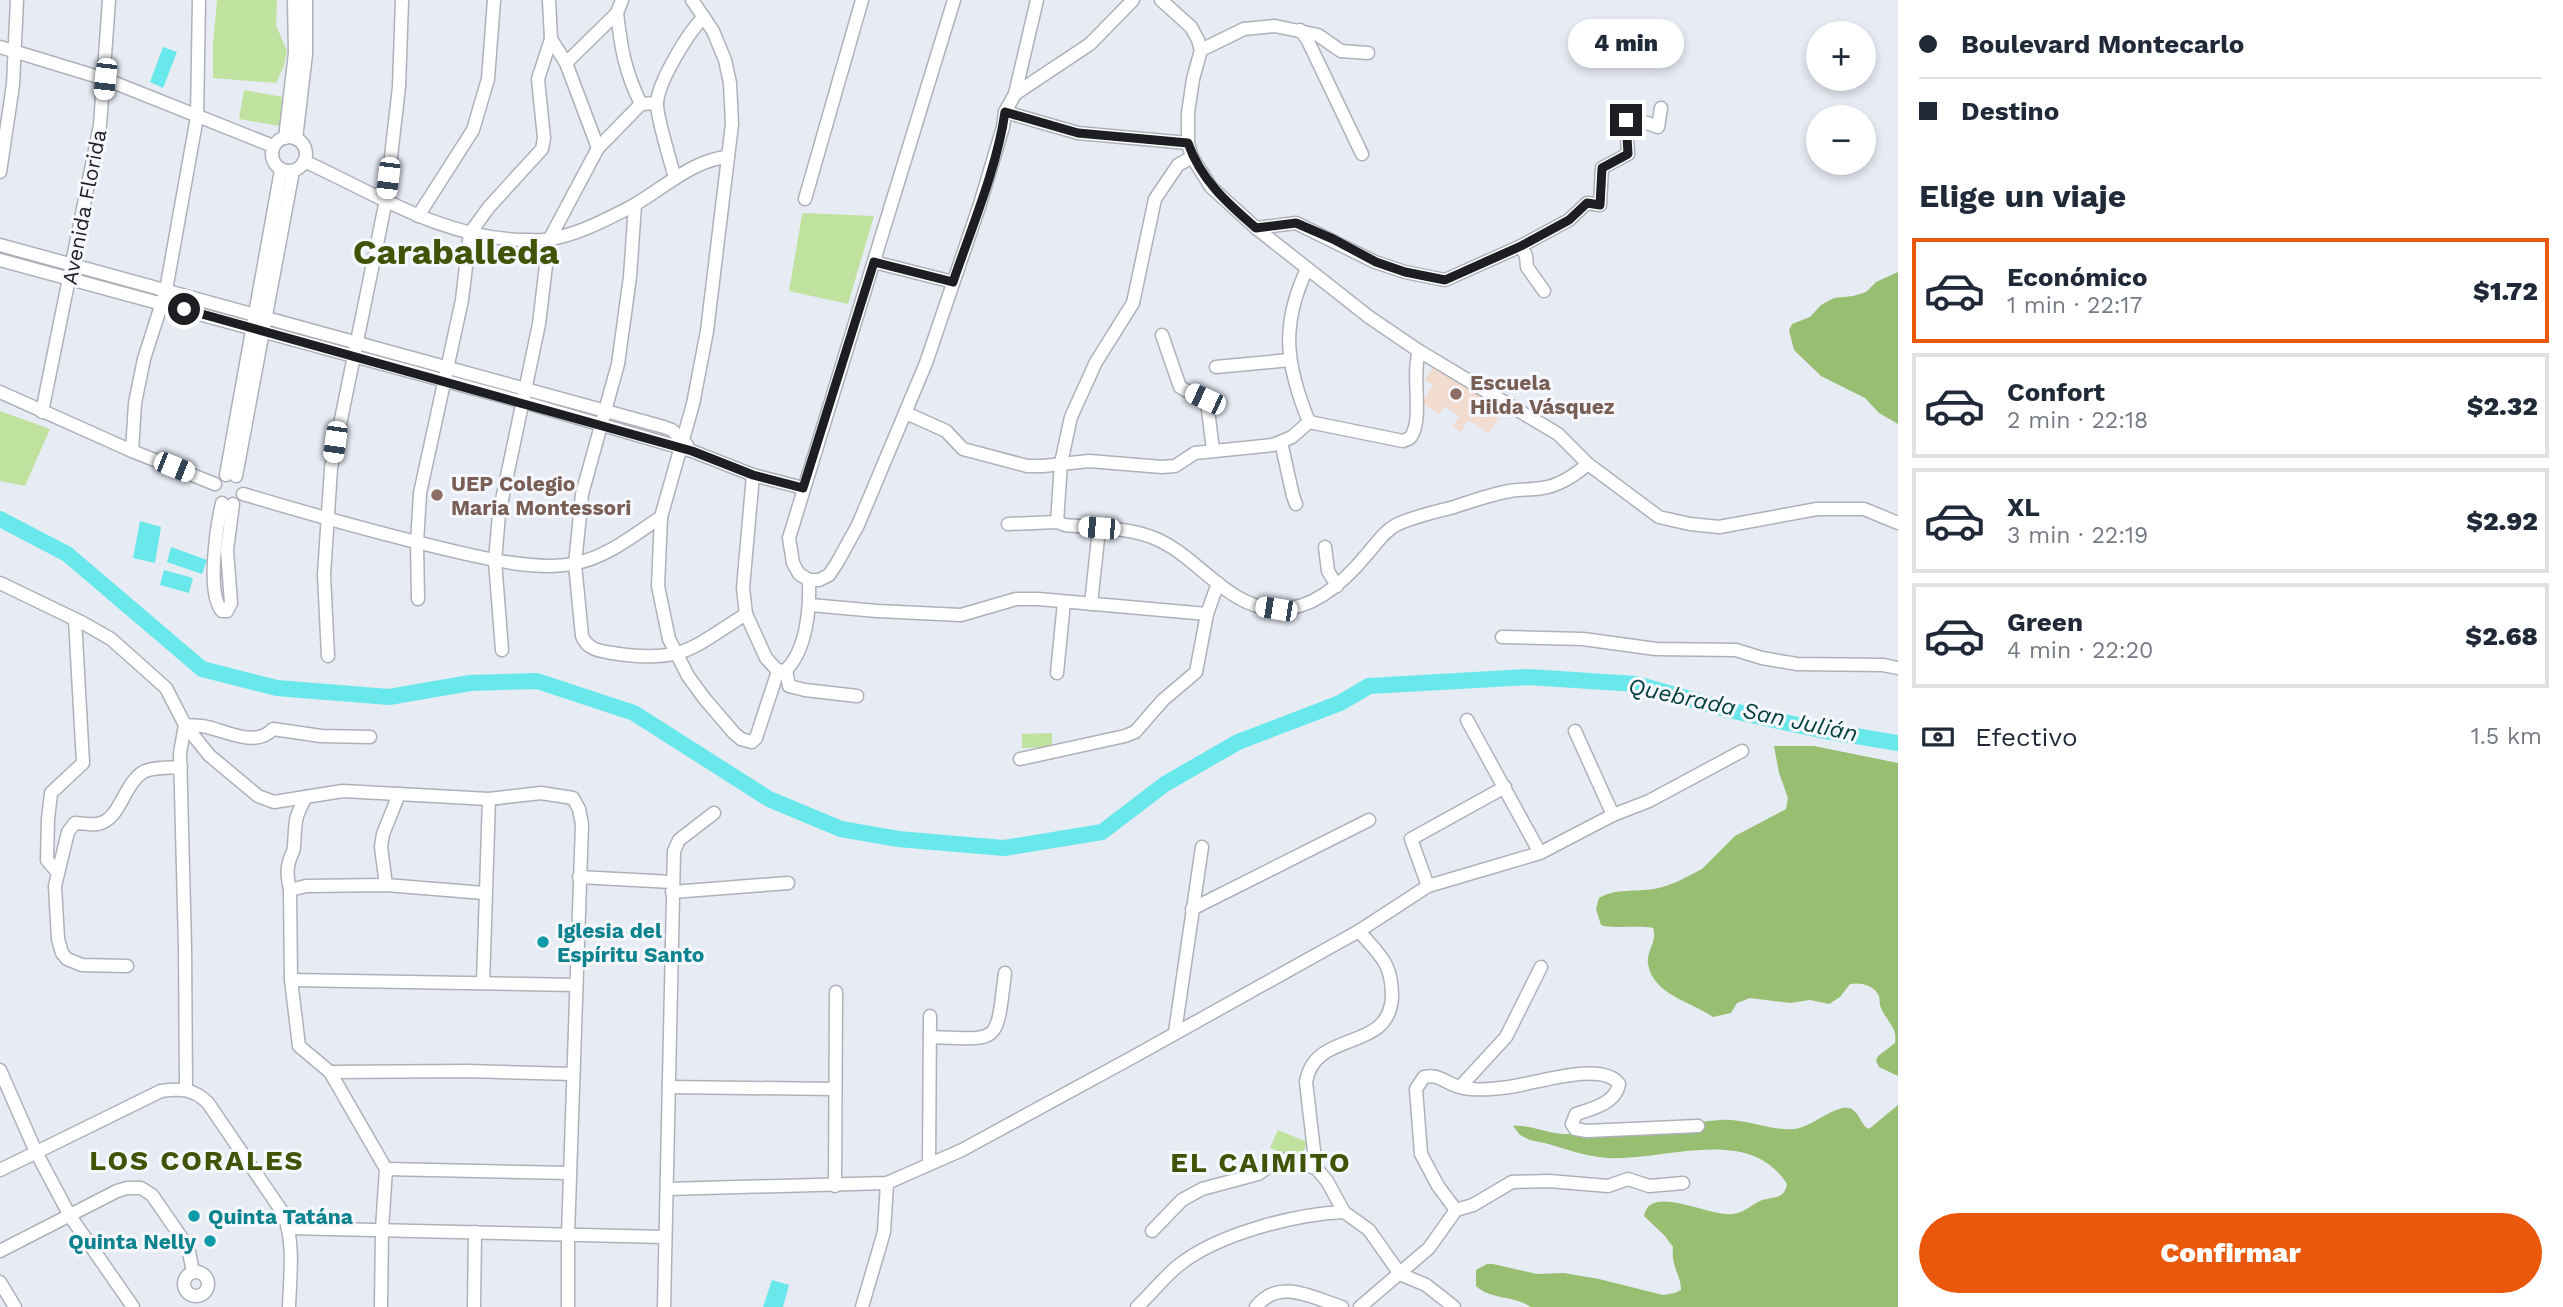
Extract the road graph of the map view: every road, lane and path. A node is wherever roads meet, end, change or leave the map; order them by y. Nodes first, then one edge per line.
1 (17, 0) edge
2 (109, 0) edge
3 (200, 0) edge
4 (294, 0) edge
5 (306, 0) edge
6 (402, 0) edge
7 (494, 0) edge
8 (549, 0) edge
9 (622, 0) edge
10 (692, 0) edge
11 (862, 0) edge
12 (954, 0) edge
13 (1037, 0) edge
14 (1133, 0) edge
15 (1161, 0) edge
16 (617, 13) junction
17 (704, 17) junction
18 (1300, 30) junction
19 (551, 40) junction
20 (0, 47) edge
21 (1201, 50) junction
22 (15, 51) junction
23 (1368, 53) dead end
24 (566, 63) junction
25 (105, 79) junction
26 (1014, 93) junction
27 (657, 103) junction
28 (641, 104) junction
29 (1661, 108) dead end
30 (1005, 112) junction
31 (197, 117) junction
32 (291, 138) junction
33 (1188, 143) junction
34 (273, 146) junction
35 (598, 148) junction
36 (1362, 154) dead end
37 (729, 157) junction
38 (1192, 157) junction
39 (304, 161) junction
40 (287, 170) junction
41 (0, 173) edge
42 (675, 178) junction
43 (805, 199) dead end
44 (386, 200) junction
45 (635, 205) junction
46 (418, 216) junction
47 (1256, 228) junction
48 (470, 233) junction
49 (549, 240) junction
50 (0, 245) edge
51 (1521, 246) junction
52 (0, 260) edge
53 (874, 262) junction
54 (72, 265) junction
55 (1307, 269) junction
56 (70, 279) junction
57 (953, 282) junction
58 (1544, 291) dead end
59 (164, 297) junction
60 (258, 323) junction
61 (1162, 335) dead end
62 (356, 350) junction
63 (1419, 351) junction
64 (1290, 360) junction
65 (1216, 367) dead end
66 (445, 374) junction
67 (527, 389) junction
68 (0, 393) edge
69 (523, 402) junction
70 (607, 411) junction
71 (42, 412) junction
72 (906, 413) junction
73 (1309, 422) junction
74 (603, 425) junction
75 (1282, 442) junction
76 (686, 446) junction
77 (1213, 450) junction
78 (132, 451) junction
79 (1061, 463) junction
80 (1588, 464) junction
81 (753, 475) junction
82 (231, 476) junction
83 (215, 484) junction
84 (803, 488) junction
85 (243, 494) junction
86 (228, 503) junction
87 (1296, 504) dead end
88 (661, 517) junction
89 (326, 519) junction
90 (1057, 522) junction
91 (1898, 523) edge
92 (1008, 524) dead end
93 (1099, 528) junction
94 (417, 543) junction
95 (1325, 547) dead end
96 (495, 561) junction
97 (575, 564) junction
98 (809, 580) junction
99 (0, 583) edge
100 (1218, 583) junction
101 (1337, 586) junction
102 (418, 599) dead end
103 (1064, 602) junction
104 (1091, 604) junction
105 (810, 605) junction
106 (747, 614) junction
107 (1207, 614) junction
108 (75, 619) junction
109 (1502, 637) dead end
110 (502, 650) dead end
111 (676, 655) junction
112 (328, 656) dead end
113 (1898, 668) edge
114 (782, 670) junction
115 (1057, 673) dead end
116 (857, 696) dead end
117 (1467, 720) dead end
118 (184, 726) junction
119 (1575, 731) dead end
120 (370, 737) dead end
121 (1742, 751) dead end
122 (1020, 759) dead end
123 (181, 766) junction
124 (1505, 787) junction
125 (399, 794) junction
126 (306, 797) junction
127 (489, 799) junction
128 (715, 813) dead end
129 (1613, 816) junction
130 (1369, 820) dead end
131 (1202, 847) dead end
132 (1540, 853) junction
133 (58, 873) junction
134 (579, 877) junction
135 (788, 883) dead end
136 (386, 885) junction
137 (1428, 886) junction
138 (672, 887) junction
139 (290, 890) junction
140 (484, 893) junction
141 (1192, 909) junction
142 (1359, 931) junction
143 (127, 966) dead end
144 (1541, 967) dead end
145 (1004, 973) dead end
146 (291, 980) junction
147 (484, 983) junction
148 (576, 985) junction
149 (836, 992) dead end
150 (930, 1016) dead end
151 (1175, 1032) junction
152 (930, 1037) junction
153 (0, 1070) edge
154 (330, 1072) junction
155 (573, 1074) junction
156 (3, 1084) edge
157 (669, 1087) junction
158 (1460, 1087) junction
159 (835, 1089) junction
160 (186, 1090) junction
161 (1698, 1125) dead end
162 (36, 1152) junction
163 (929, 1164) junction
164 (1316, 1168) junction
165 (386, 1169) junction
166 (0, 1170) edge
167 (570, 1173) junction
168 (887, 1183) junction
169 (1683, 1183) dead end
170 (835, 1186) junction
171 (667, 1189) junction
172 (1456, 1210) junction
173 (1344, 1212) junction
174 (70, 1216) junction
175 (289, 1228) junction
176 (382, 1229) junction
177 (1152, 1231) dead end
178 (475, 1232) junction
179 (568, 1235) junction
180 (665, 1237) junction
181 (0, 1251) edge
182 (193, 1272) dead end
183 (1400, 1274) junction
184 (0, 1282) edge
185 (15, 1307) edge
186 (134, 1307) edge
187 (289, 1307) edge
188 (381, 1307) edge
189 (474, 1307) edge
190 (568, 1307) edge
191 (664, 1307) edge
192 (862, 1307) edge
193 (1136, 1307) edge
194 (1256, 1307) edge
195 (1342, 1307) edge
196 (1360, 1307) edge
197 (1454, 1307) edge

1 - 22 street
2 - 25 street, Avenida Florida
3 - 31 street
4 - 32 street
5 - 32 street
6 - 44 street
7 - 46 street
8 - 19 street
9 - 16 street
10 - 17 street
11 - 43 street
12 - 53 street
13 - 26 street
14 - 26 street
15 - 21 street
16 - 24 street
16 - 28 street
17 - 27 street
17 - 37 street
18 - 21 street
18 - 23 street
18 - 36 street
19 - 24 street
19 - 48 street
20 - 22 street
21 - 33 street
22 - 25 street
22 - 41 street
24 - 35 street
25 - 31 street
25 - 54 street, Avenida Florida
26 - 30 street
27 - 28 street
27 - 42 street
28 - 35 street
29 - 51 street
30 - 33 street
30 - 57 street
31 - 34 street
31 - 59 street
32 - 34 street
32 - 39 street
33 - 38 street
34 - 40 street
35 - 49 street
37 - 42 street
37 - 76 street
38 - 47 street
38 - 79 street
39 - 40 street
39 - 44 street
40 - 60 street
42 - 45 street
44 - 46 street
44 - 62 street
45 - 49 street
45 - 70 street
46 - 48 street
47 - 51 street
47 - 55 street
48 - 49 street
48 - 66 street
49 - 67 street
50 - 54 street
51 - 58 street
52 - 56 street
53 - 57 street
53 - 84 street
54 - 56 street, Avenida Florida
54 - 59 street
55 - 63 street
55 - 64 street
56 - 59 street
56 - 71 street, Avenida Florida
57 - 72 street
59 - 60 street
59 - 78 street
60 - 62 street
60 - 82 street
61 - 77 street
62 - 66 street
62 - 89 street
63 - 73 street
63 - 80 street
64 - 65 street
64 - 73 street
66 - 67 street
66 - 69 street
66 - 94 street
67 - 69 street
67 - 70 street
68 - 71 street
69 - 74 street
69 - 96 street
70 - 74 street
70 - 76 street
71 - 78 street
72 - 79 street
72 - 98 street
73 - 75 street
74 - 76 street
74 - 97 street
75 - 77 street
75 - 87 street
76 - 81 street
76 - 88 street
77 - 79 street
78 - 83 street
79 - 90 street
80 - 91 street
80 - 101 street
81 - 84 street
81 - 106 street
82 - 83 street
82 - 85 street
83 - 86 street
84 - 98 street
85 - 86 street
85 - 89 street
86 - 86 street
88 - 97 street
88 - 111 street
89 - 94 street
89 - 112 street
90 - 92 street
90 - 93 street
93 - 100 street
93 - 104 street
94 - 96 street
94 - 102 street
95 - 101 street
96 - 97 street
96 - 110 street
97 - 111 street
98 - 105 street
99 - 108 street
100 - 101 street
100 - 107 street
103 - 104 street
103 - 105 street
103 - 115 street
104 - 107 street
105 - 114 street
106 - 111 street
106 - 114 street
107 - 122 street
108 - 118 street
108 - 133 street
109 - 113 street
111 - 114 street
114 - 116 street
117 - 124 street
118 - 120 street
118 - 123 street
118 - 126 street
119 - 129 street
121 - 129 street
123 - 133 street
123 - 160 street
124 - 132 street
124 - 137 street
125 - 126 street
125 - 127 street
125 - 136 street
126 - 139 street
127 - 134 street
127 - 140 street
128 - 138 street
129 - 132 street
130 - 141 street
131 - 141 street
132 - 137 street
133 - 143 street
134 - 138 street
134 - 148 street
135 - 138 street
136 - 139 street
136 - 140 street
137 - 142 street
138 - 157 street
139 - 146 street
140 - 147 street
141 - 151 street
142 - 151 street
142 - 164 street
144 - 158 street
145 - 152 street
146 - 147 street
146 - 154 street
147 - 148 street
148 - 155 street
149 - 159 street
150 - 152 street
151 - 163 street
152 - 163 street
153 - 156 street
154 - 155 street
154 - 165 street
155 - 167 street
156 - 162 street
157 - 159 street
157 - 171 street
158 - 161 street
158 - 172 street
159 - 170 street
160 - 162 street
160 - 175 street
162 - 166 street
162 - 174 street
163 - 168 street
164 - 173 street
164 - 177 street
165 - 167 street
165 - 176 street
167 - 179 street
168 - 170 street
168 - 192 street
169 - 172 street
170 - 171 street
171 - 180 street
172 - 183 street
173 - 183 street
173 - 193 street
174 - 181 street
174 - 182 street
174 - 186 street
175 - 176 street
175 - 187 street
176 - 178 street
176 - 188 street
178 - 179 street
178 - 189 street
179 - 180 street
179 - 190 street
180 - 191 street
183 - 196 street
183 - 197 street
184 - 185 street
194 - 195 street

